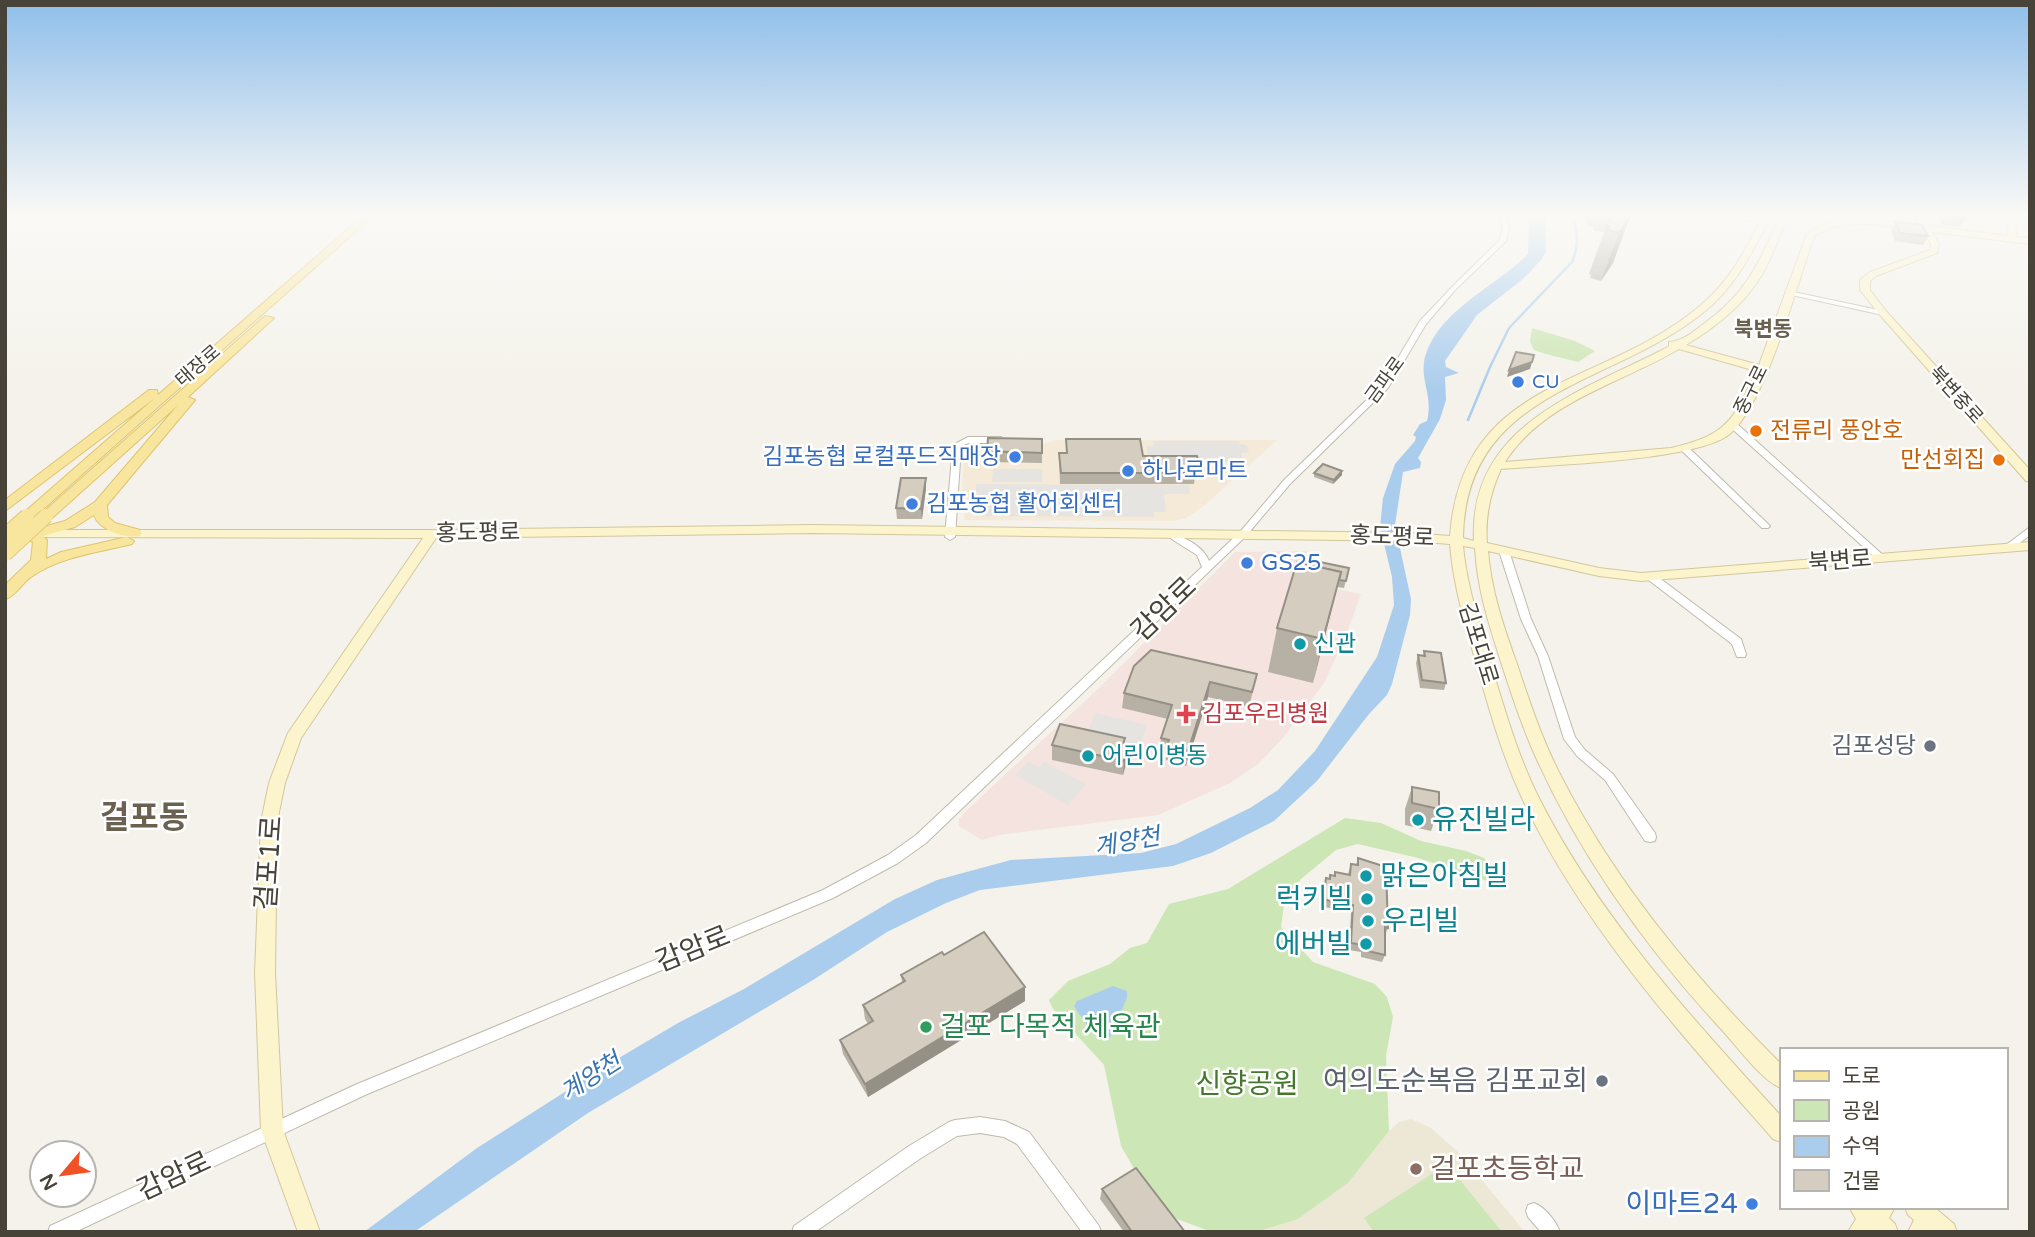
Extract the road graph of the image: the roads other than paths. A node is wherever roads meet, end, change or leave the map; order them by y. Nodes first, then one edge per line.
1 (303, 274) edge
2 (318, 274) edge
3 (1469, 274) edge
4 (1735, 274) edge
5 (1756, 274) edge
6 (1796, 274) edge
7 (1874, 274) edge
8 (1789, 293) junction
9 (1883, 313) junction
10 (1658, 340) junction
11 (1676, 345) junction
12 (215, 351) junction
13 (216, 366) junction
14 (1762, 369) junction
15 (1733, 425) junction
16 (1011, 440) edge
17 (1684, 448) junction
18 (1496, 466) junction
19 (2030, 478) edge
20 (29, 487) junction
21 (5, 501) edge
22 (100, 505) junction
23 (5, 507) edge
24 (1765, 526) dead end
25 (2030, 530) edge
26 (950, 534) junction
27 (39, 536) junction
28 (131, 537) junction
29 (429, 537) junction
30 (1240, 537) junction
31 (1176, 538) junction
32 (7, 539) edge
33 (1454, 540) junction
34 (1481, 545) junction
35 (2030, 546) edge
36 (2009, 548) junction
37 (1504, 551) junction
38 (1881, 558) junction
39 (1207, 568) junction
40 (30, 572) junction
41 (1650, 576) junction
42 (5, 594) edge
43 (1741, 654) dead end
44 (1650, 837) dead end
45 (1780, 1077) edge
46 (272, 1130) junction
47 (1780, 1130) edge
48 (1534, 1211) dead end
49 (56, 1232) edge
50 (309, 1232) edge
51 (800, 1232) edge
52 (1093, 1232) edge
53 (1552, 1232) edge

1 - 12 main road, 태장로
2 - 13 main road, 태장로
3 - 30 street, 금파로
4 - 10 street, 김포대로
5 - 11 street, 김포대로
6 - 8 street, 중구로
7 - 9 street, 북변중로
8 - 9 street
8 - 14 street, 중구로
9 - 19 street, 북변중로
10 - 11 street
10 - 33 street, 김포대로
11 - 14 street
11 - 18 street, 김포대로
12 - 20 main road
12 - 32 main road, 태장로, bridge
13 - 22 main road
13 - 32 main road, 태장로, bridge
14 - 15 street, 중구로
15 - 17 street, 중구로
15 - 38 street
16 - 26 street
17 - 18 street, 중구로
17 - 24 street
18 - 34 street, 김포대로
20 - 21 main road
20 - 23 main road
22 - 27 main road
22 - 28 main road
25 - 36 street
26 - 29 street, 홍도평로
26 - 30 street, 홍도평로
26 - 31 street, 홍도평로
27 - 28 street, 홍도평로
27 - 32 main road
27 - 40 main road
28 - 29 street, 홍도평로
28 - 40 main road
29 - 46 street, 걸포1로
30 - 31 street, 홍도평로
30 - 33 street, 홍도평로
30 - 39 street, 감암로
31 - 39 street
33 - 34 street, 북변로
33 - 47 street, 김포대로
34 - 37 street, 북변로
34 - 45 street, 김포대로
35 - 36 street, 북변로
36 - 38 street, 북변로
37 - 41 street, 북변로
37 - 44 street
38 - 41 street, 북변로
39 - 46 street, 감암로
40 - 42 main road
41 - 43 street
46 - 49 street, 감암로
46 - 50 street, 걸포1로
48 - 53 street
51 - 52 street

